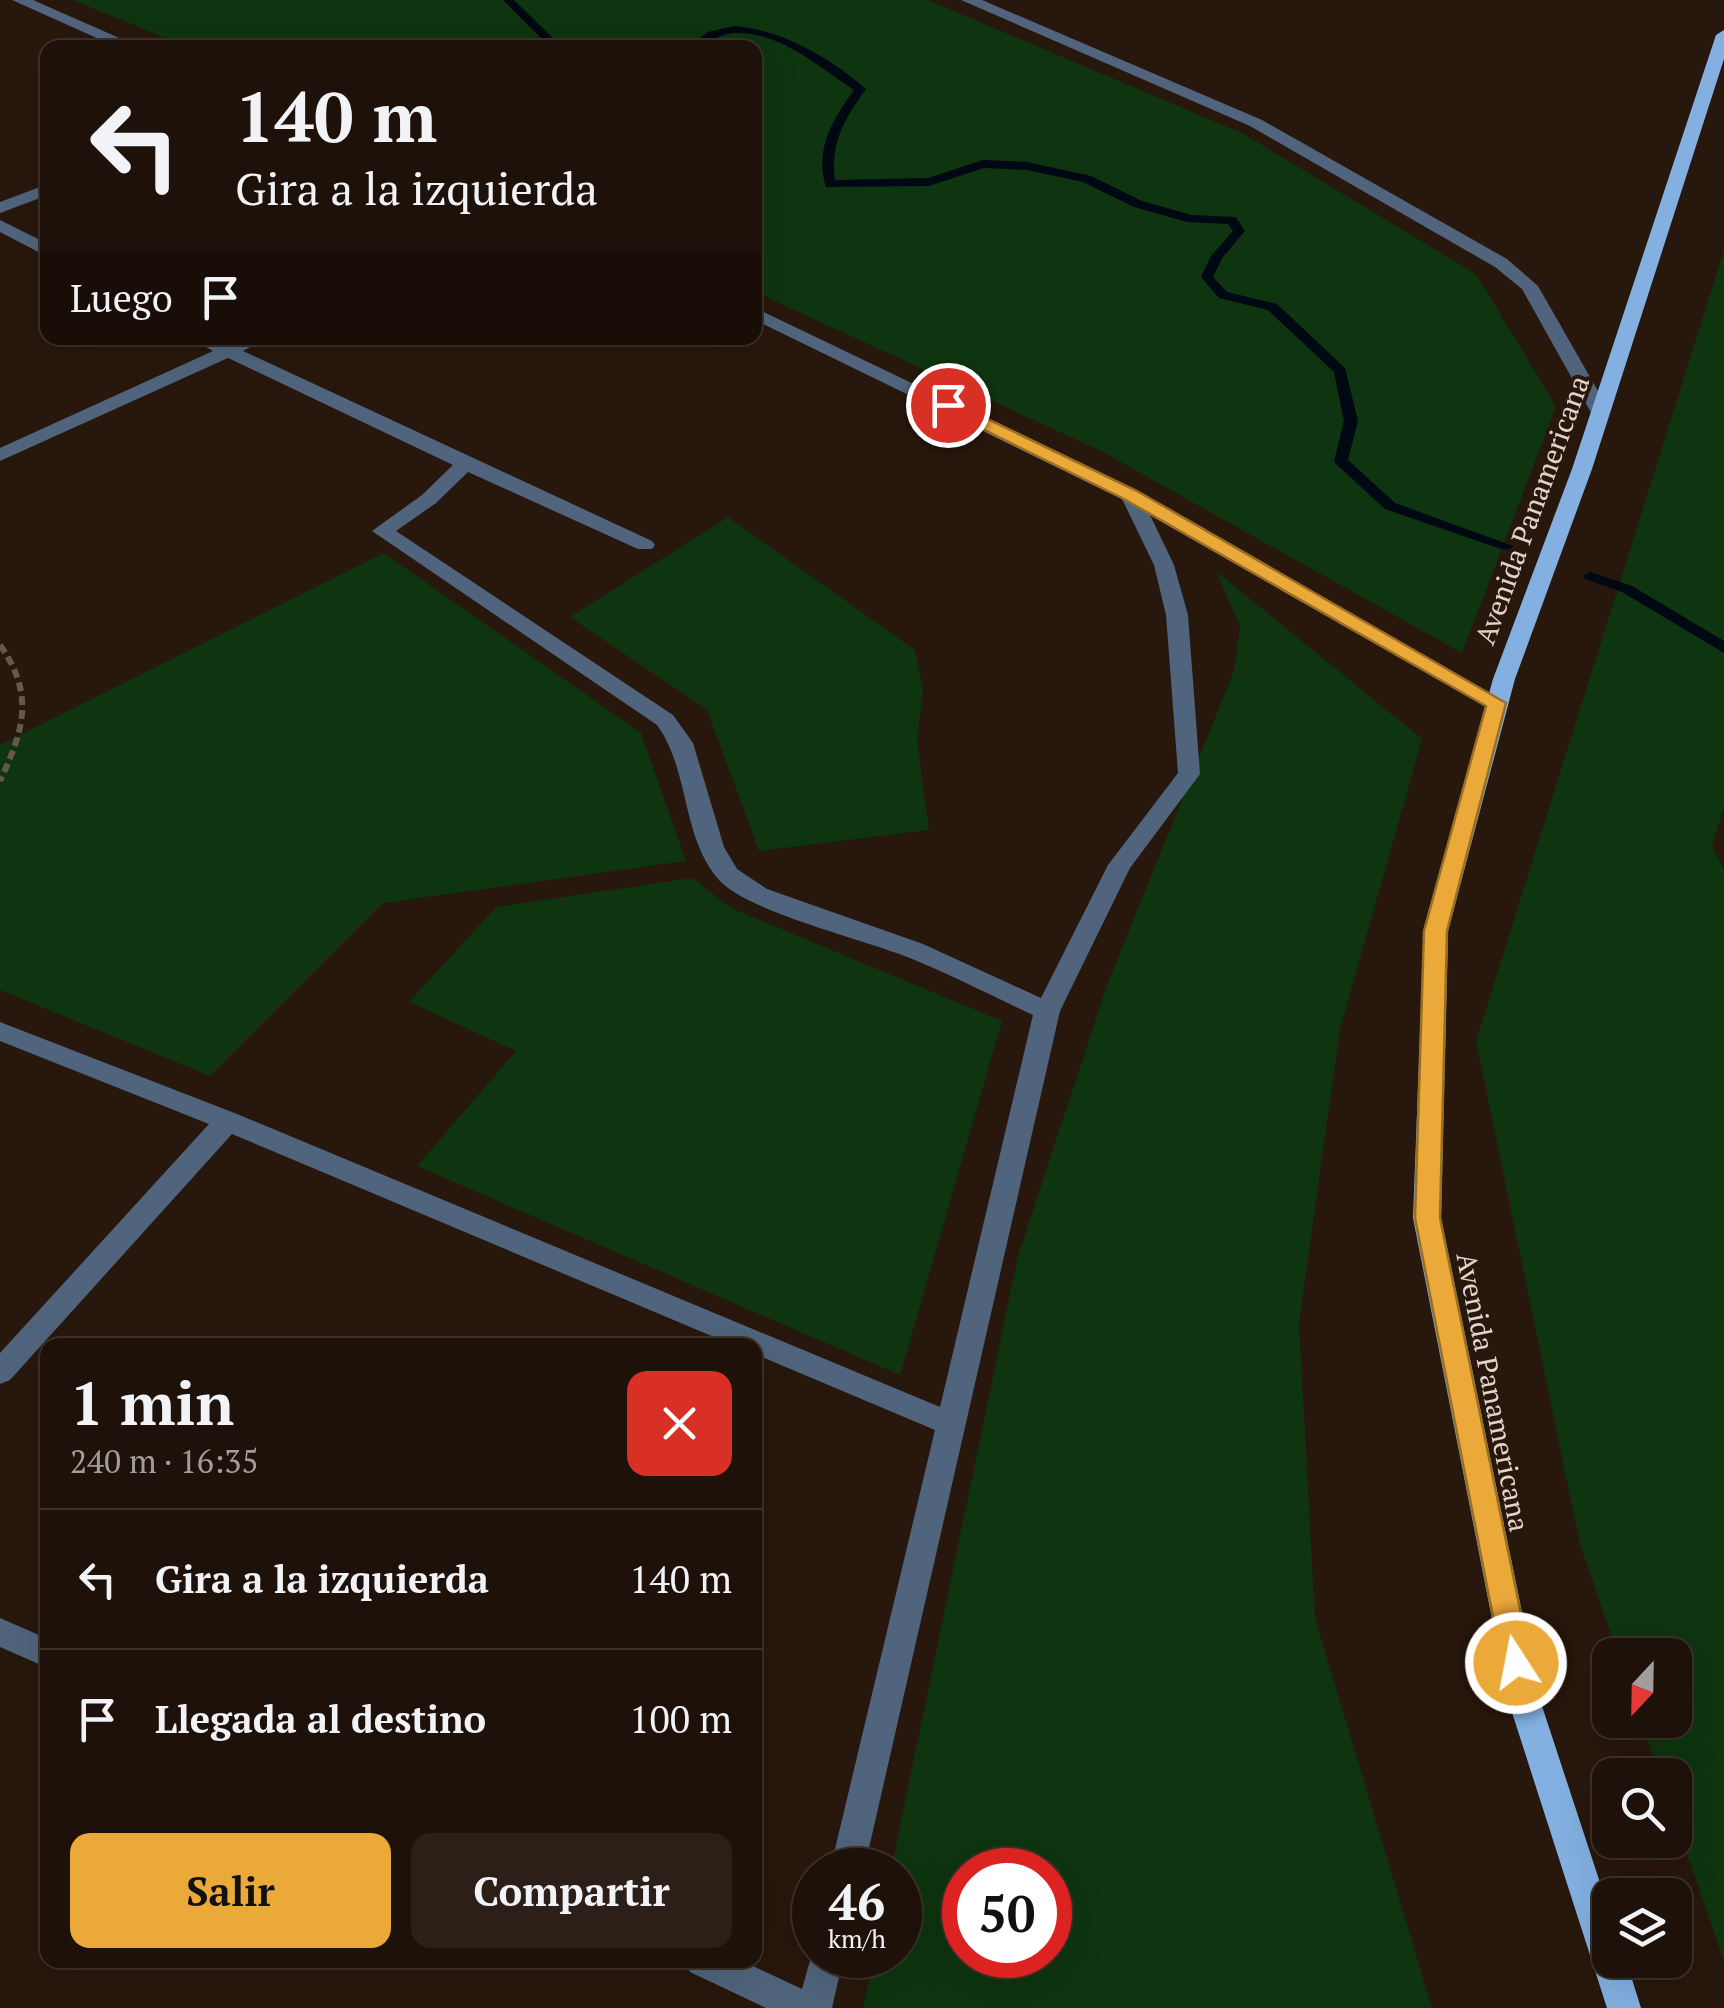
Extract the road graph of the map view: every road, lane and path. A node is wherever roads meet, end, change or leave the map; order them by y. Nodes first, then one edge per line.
1 (20, 0) edge
2 (969, 0) edge
3 (1724, 35) edge
4 (115, 40) edge
5 (40, 191) edge
6 (0, 208) edge
7 (0, 225) edge
8 (40, 248) edge
9 (762, 316) edge
10 (213, 345) edge
11 (242, 345) edge
12 (226, 352) junction
13 (1600, 412) junction
14 (0, 455) edge
15 (466, 464) junction
16 (1130, 495) junction
17 (645, 544) dead end
18 (0, 645) edge
19 (1496, 703) junction
20 (0, 782) edge
21 (1047, 1011) junction
22 (0, 1031) edge
23 (228, 1122) junction
24 (746, 1338) edge
25 (762, 1345) edge
26 (0, 1372) edge
27 (950, 1423) junction
28 (0, 1632) edge
29 (40, 1650) edge
30 (851, 1848) edge
31 (719, 1968) edge
32 (822, 1978) edge
33 (804, 2008) edge
34 (815, 2008) edge
35 (1624, 2008) edge

1 - 4 street
2 - 13 street
3 - 13 main road, Avenida Panamericana
5 - 6 street
7 - 8 street
9 - 16 street
10 - 12 street
11 - 12 street
12 - 14 street
12 - 15 street
13 - 19 main road, Avenida Panamericana
15 - 17 street
15 - 21 street
16 - 19 street
16 - 21 street
18 - 20 path
19 - 35 main road, Avenida Panamericana
21 - 27 street
22 - 23 street
23 - 24 street
23 - 26 street
25 - 27 street
27 - 30 street
28 - 29 street
31 - 33 street
32 - 34 street

